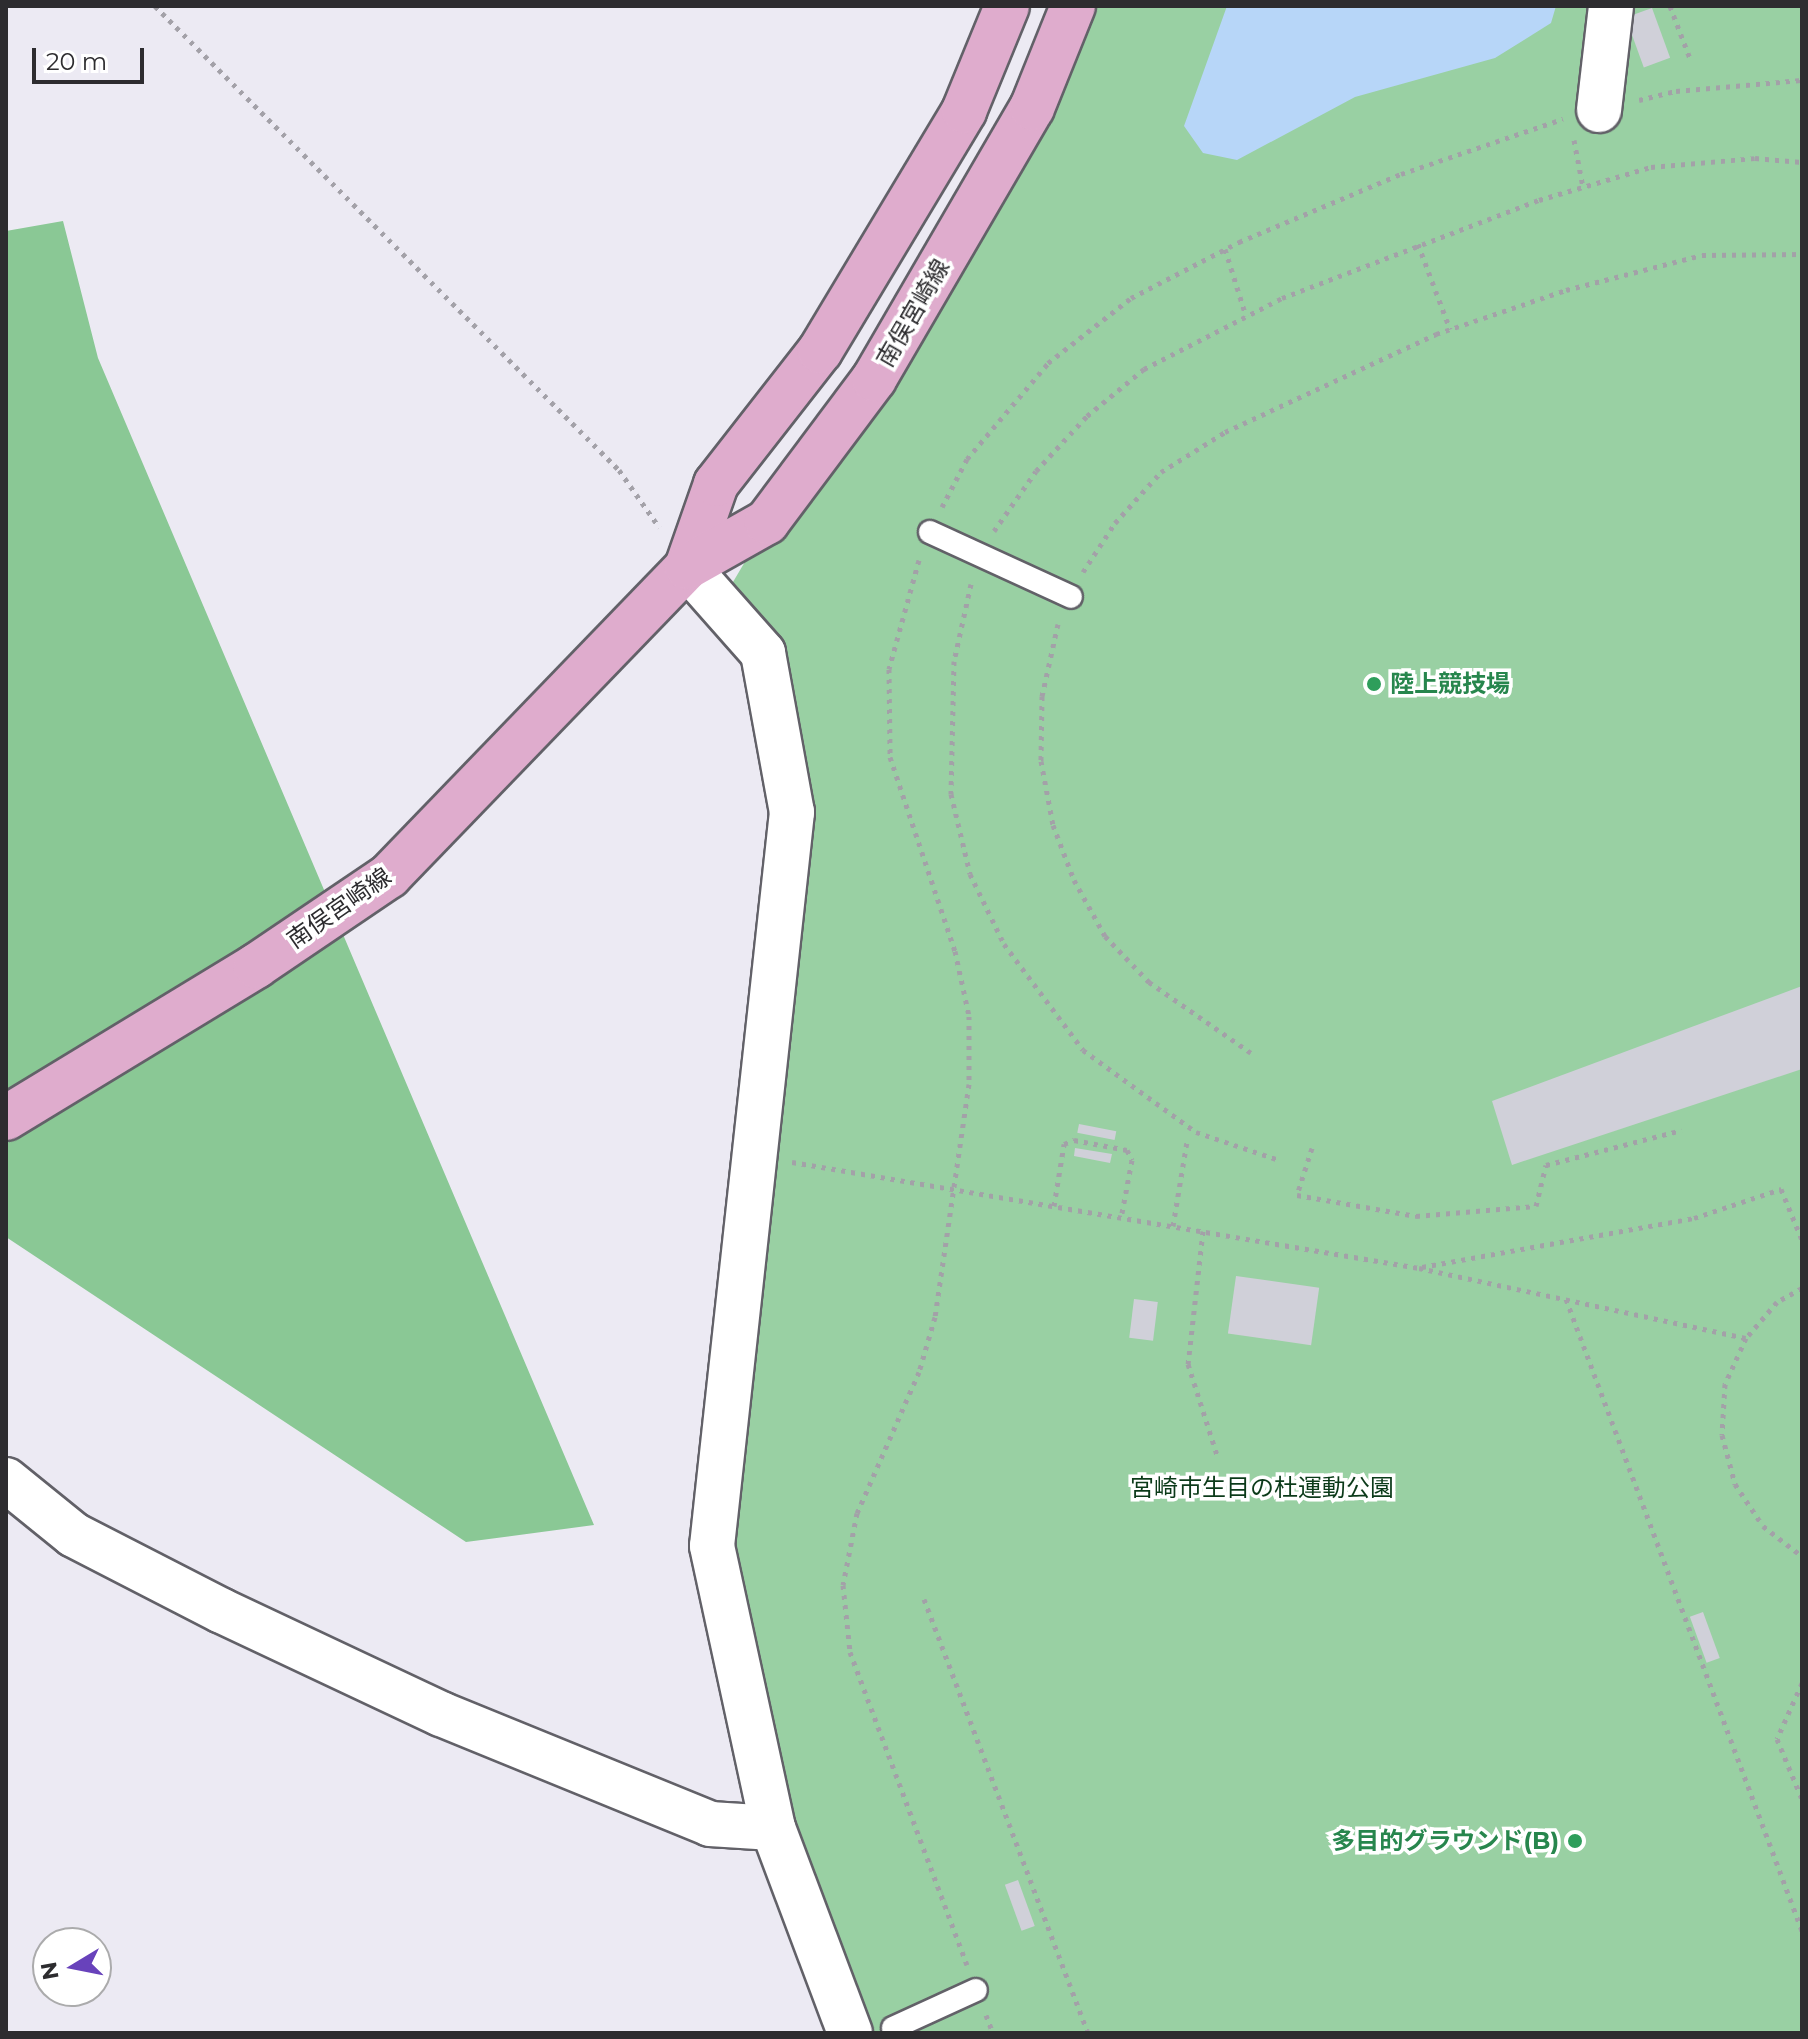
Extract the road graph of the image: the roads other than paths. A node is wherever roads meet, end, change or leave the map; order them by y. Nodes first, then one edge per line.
1 (1007, 6) edge
2 (1073, 6) edge
3 (1611, 6) edge
4 (1599, 110) road end
5 (930, 532) road end
6 (687, 567) junction
7 (1071, 597) road end
8 (6, 1118) edge
9 (6, 1480) edge
10 (773, 1828) junction
11 (976, 1990) road end
12 (893, 2028) dead end
13 (850, 2033) edge

1 - 6 main road, 南俣宮崎線
2 - 6 main road, 南俣宮崎線
3 - 4 street
5 - 7 lane
6 - 8 main road, 南俣宮崎線
6 - 10 street
9 - 10 street
10 - 13 street
11 - 12 lane

